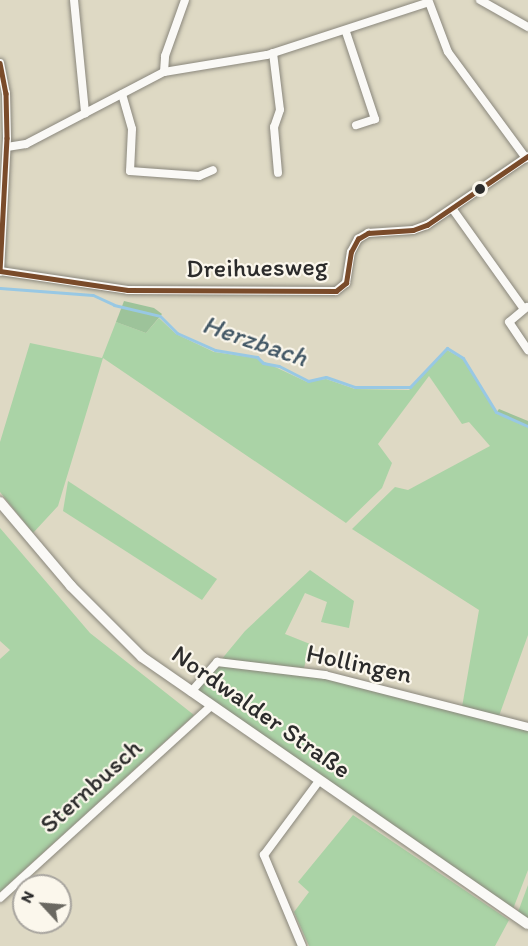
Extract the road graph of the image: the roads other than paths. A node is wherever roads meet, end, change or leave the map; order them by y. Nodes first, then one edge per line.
1 (74, 0) edge
2 (185, 0) edge
3 (480, 0) edge
4 (528, 27) edge
5 (346, 32) junction
6 (273, 53) junction
7 (0, 63) edge
8 (164, 72) junction
9 (122, 94) junction
10 (85, 113) junction
11 (356, 125) dead end
12 (7, 147) junction
13 (527, 157) edge
14 (213, 170) dead end
15 (278, 173) dead end
16 (454, 211) junction
17 (0, 271) edge
18 (526, 308) edge
19 (528, 350) edge
20 (0, 502) edge
21 (190, 692) junction
22 (211, 706) junction
23 (528, 727) edge
24 (319, 781) junction
25 (0, 898) edge
26 (528, 924) edge
27 (302, 946) edge

1 - 10 street
2 - 8 street
3 - 4 street
5 - 6 street
5 - 11 street
5 - 13 street
6 - 8 street
6 - 15 street
7 - 12 street
8 - 9 street
9 - 10 street
9 - 14 street
10 - 12 street
12 - 17 street
13 - 16 street, Dreihuesweg
16 - 17 street, Dreihuesweg
16 - 18 street
18 - 19 street
20 - 21 main road, Nordwalder Straße
21 - 22 main road, Nordwalder Straße
21 - 23 street, Hollingen
22 - 24 main road, Nordwalder Straße
22 - 25 street, Sternbusch
24 - 26 main road, Nordwalder Straße
24 - 27 street

